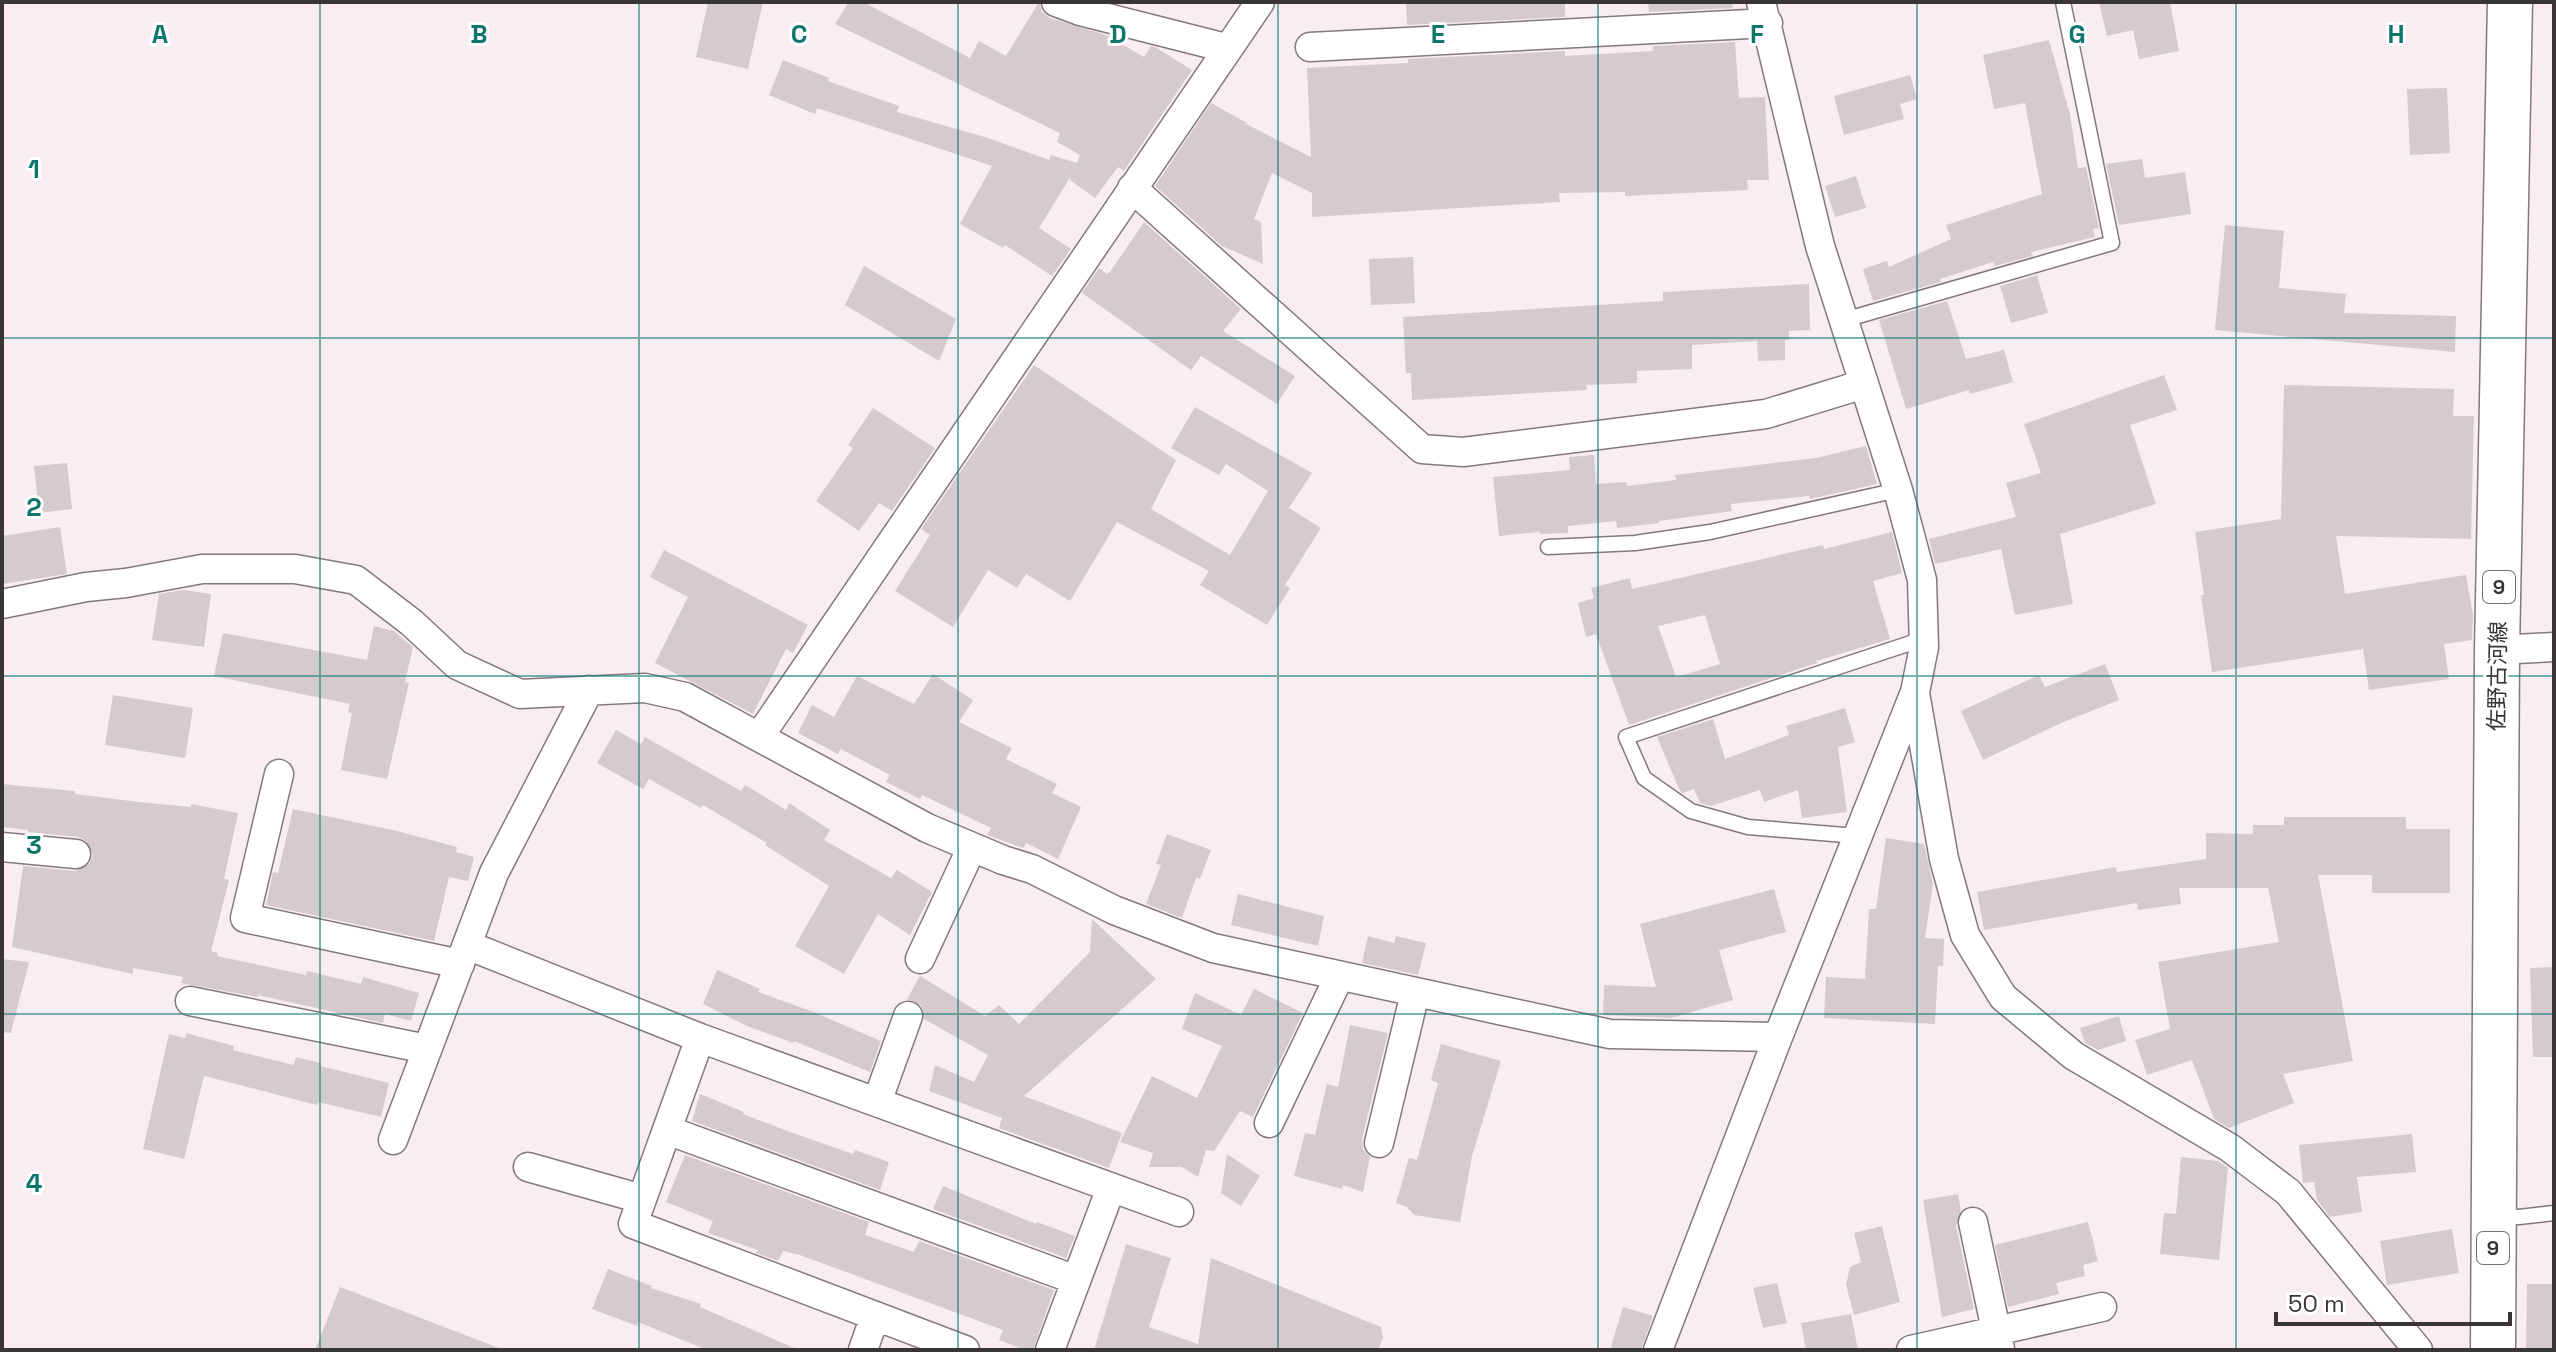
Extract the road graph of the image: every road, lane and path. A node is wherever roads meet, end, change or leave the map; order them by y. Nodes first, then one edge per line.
1 (1056, 2) edge
2 (1260, 2) edge
3 (2063, 2) edge
4 (2510, 2) edge
5 (1764, 13) edge
6 (1310, 47) dead end
7 (1226, 48) junction
8 (1132, 188) junction
9 (1844, 320) junction
10 (1864, 384) junction
11 (1898, 490) junction
12 (1548, 547) dead end
13 (2, 604) edge
14 (1923, 639) junction
15 (2554, 647) edge
16 (2497, 650) junction
17 (589, 690) junction
18 (1915, 692) junction
19 (759, 737) junction
20 (279, 774) dead end
21 (1857, 836) junction
22 (2, 847) edge
23 (972, 847) junction
24 (76, 854) dead end
25 (463, 954) junction
26 (920, 959) dead end
27 (1339, 977) junction
28 (1415, 993) junction
29 (190, 1001) dead end
30 (908, 1016) dead end
31 (1778, 1037) junction
32 (700, 1038) junction
33 (427, 1049) junction
34 (877, 1102) junction
35 (1269, 1123) dead end
36 (667, 1130) junction
37 (393, 1140) dead end
38 (1379, 1143) dead end
39 (528, 1167) dead end
40 (1111, 1188) junction
41 (642, 1199) junction
42 (1179, 1212) dead end
43 (2554, 1213) edge
44 (2494, 1216) junction
45 (1973, 1222) dead end
46 (1076, 1280) junction
47 (2102, 1307) dead end
48 (875, 1316) junction
49 (1998, 1340) edge
50 (863, 1350) edge
51 (965, 1350) edge
52 (1050, 1350) edge
53 (1658, 1350) edge
54 (1911, 1350) edge
55 (2418, 1350) edge
56 (2493, 1350) edge

1 - 7 street
2 - 7 street
3 - 9 lane
4 - 16 main road, 佐野古河線 / 9
5 - 6 street
5 - 9 street
7 - 8 street
8 - 10 street
8 - 19 street
9 - 10 street
10 - 11 street
11 - 12 lane
11 - 14 street
13 - 17 street
14 - 18 street
14 - 21 lane
15 - 16 street
16 - 44 main road, 佐野古河線 / 9
17 - 19 street
17 - 25 street
18 - 21 street
18 - 55 street
19 - 23 street
20 - 25 street
21 - 31 street
22 - 24 street
23 - 26 street
23 - 27 street
25 - 32 street
25 - 33 street
27 - 28 street
27 - 35 street
28 - 31 street
28 - 38 street
29 - 33 street
30 - 34 street
31 - 53 street
32 - 34 street
32 - 36 street
33 - 37 street
34 - 40 street
36 - 41 street
36 - 46 street
39 - 41 street
40 - 42 street
40 - 46 street
41 - 48 street
43 - 44 lane
44 - 56 main road, 佐野古河線 / 9
45 - 49 street
46 - 52 street
47 - 49 street
48 - 50 street
48 - 51 street
49 - 54 street

